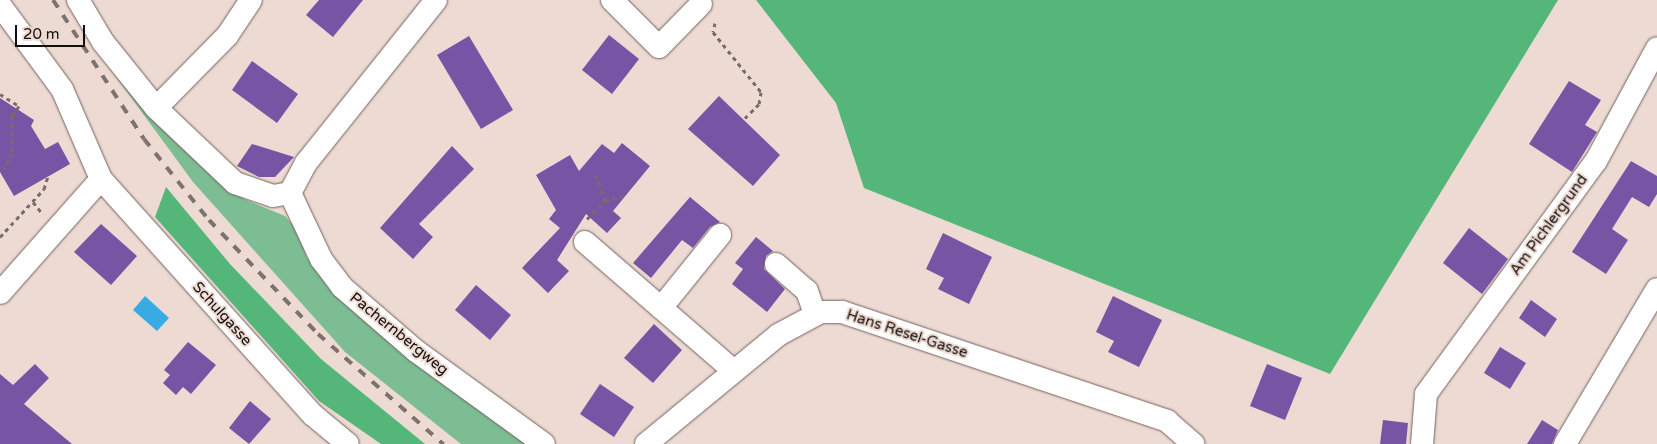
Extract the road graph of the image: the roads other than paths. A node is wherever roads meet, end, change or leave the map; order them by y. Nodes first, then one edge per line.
1 (78, 0) edge
2 (436, 0) edge
3 (612, 0) edge
4 (244, 2) edge
5 (0, 5) edge
6 (708, 12) road end
7 (1657, 48) edge
8 (156, 108) junction
9 (101, 178) junction
10 (290, 193) junction
11 (720, 235) dead end
12 (587, 244) road end
13 (776, 264) dead end
14 (1657, 289) edge
15 (0, 293) edge
16 (661, 308) junction
17 (815, 314) junction
18 (734, 371) junction
19 (348, 444) edge
20 (544, 444) edge
21 (646, 444) edge
22 (1194, 444) edge
23 (1422, 444) edge
24 (1565, 444) edge

1 - 8 street
2 - 10 street
3 - 6 street
4 - 8 street
5 - 9 street, Schulgasse
7 - 23 street, Am Pichlergrund
8 - 10 street
9 - 15 street
9 - 19 street, Schulgasse
10 - 20 street, Pachernbergweg
11 - 16 street
12 - 16 street
13 - 17 street
14 - 24 street
16 - 18 street
17 - 18 street
17 - 22 street, Hans Resel-Gasse
18 - 21 street

